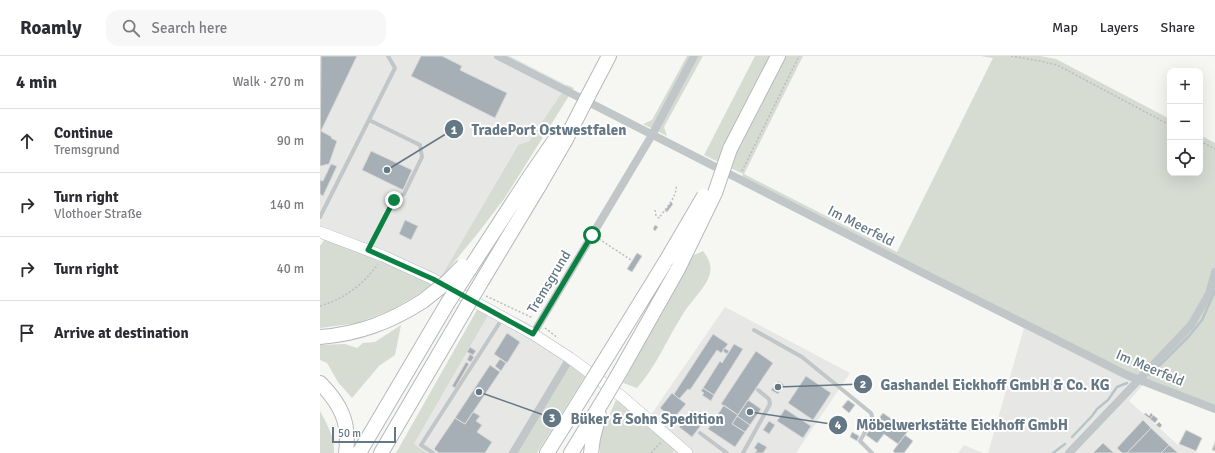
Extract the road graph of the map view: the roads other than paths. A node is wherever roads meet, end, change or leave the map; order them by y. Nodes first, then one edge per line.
1 (388, 56) edge
2 (498, 56) edge
3 (609, 56) edge
4 (694, 56) edge
5 (778, 56) edge
6 (369, 120) junction
7 (652, 135) junction
8 (730, 149) junction
9 (533, 182) junction
10 (320, 204) edge
11 (325, 206) junction
12 (320, 217) edge
13 (320, 232) edge
14 (368, 250) junction
15 (466, 268) junction
16 (1215, 272) edge
17 (503, 316) junction
18 (754, 330) dead end
19 (533, 334) junction
20 (320, 337) edge
21 (570, 358) junction
22 (1140, 379) junction
23 (320, 383) edge
24 (758, 390) dead end
25 (604, 399) junction
26 (1215, 409) edge
27 (700, 433) dead end
28 (346, 453) edge
29 (359, 453) edge
30 (381, 453) edge
31 (433, 453) edge
32 (513, 453) edge
33 (547, 453) edge
34 (571, 453) edge
35 (591, 453) edge
36 (687, 453) edge
37 (727, 453) edge
38 (743, 453) edge
39 (872, 453) edge
40 (1069, 453) edge

1 - 6 lane
2 - 7 street, Im Meerfeld
3 - 9 highway, bridge
4 - 7 street, Tremsgrund
5 - 8 highway
6 - 11 lane
6 - 14 lane
7 - 19 street, Tremsgrund
7 - 22 street, Im Meerfeld
8 - 25 highway, bridge
8 - 33 highway, bridge
9 - 15 highway
9 - 30 highway, bridge
10 - 11 lane
11 - 12 lane
13 - 14 main road
14 - 17 main road
15 - 20 highway, bridge
15 - 29 highway, bridge
16 - 22 street
17 - 19 main road
17 - 31 lane
18 - 39 lane
19 - 21 main road
21 - 32 street
21 - 36 main road
22 - 26 street, Im Meerfeld
22 - 40 street
23 - 28 highway
24 - 38 lane
25 - 34 highway
25 - 35 highway
27 - 37 lane

